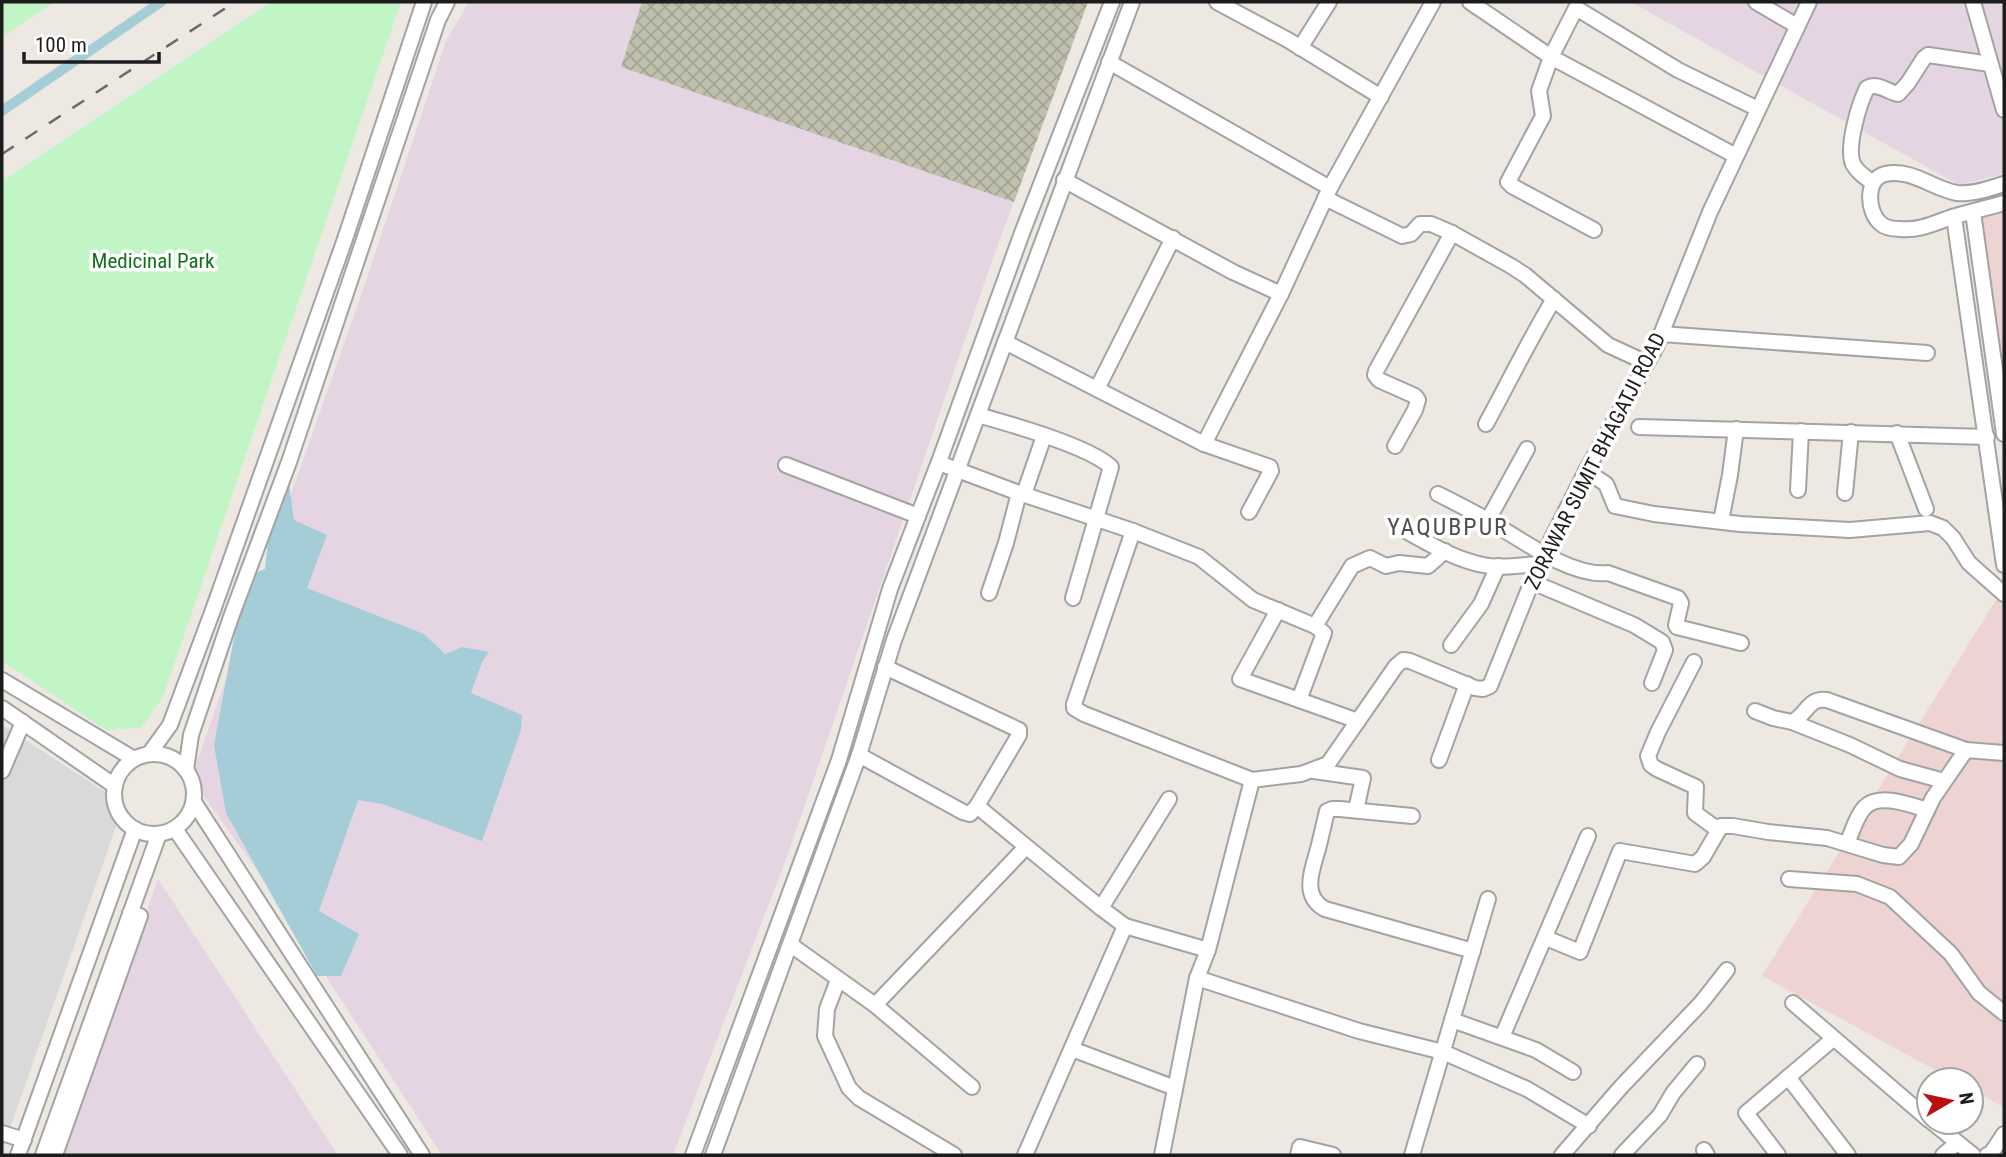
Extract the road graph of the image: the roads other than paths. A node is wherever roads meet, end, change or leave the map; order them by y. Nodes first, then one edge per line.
1 (424, 2) edge
2 (447, 2) edge
3 (1112, 2) edge
4 (1132, 2) edge
5 (1217, 2) edge
6 (1329, 2) edge
7 (1433, 2) edge
8 (1470, 2) edge
9 (1756, 2) edge
10 (1808, 2) edge
11 (1973, 2) edge
12 (1797, 26) junction
13 (1300, 48) junction
14 (1551, 57) junction
15 (1110, 62) junction
16 (1990, 64) junction
17 (1381, 97) junction
18 (1758, 109) junction
19 (2004, 110) edge
20 (1736, 156) junction
21 (1065, 180) junction
22 (1873, 183) junction
23 (2004, 184) edge
24 (1328, 193) junction
25 (2004, 204) edge
26 (1973, 212) junction
27 (1954, 216) junction
28 (1594, 230) dead end
29 (1452, 233) junction
30 (1173, 238) junction
31 (1281, 294) junction
32 (1553, 299) junction
33 (1661, 334) junction
34 (1005, 342) junction
35 (1927, 353) dead end
36 (1647, 363) junction
37 (1097, 389) junction
38 (978, 415) junction
39 (1486, 424) dead end
40 (1639, 426) dead end
41 (1736, 429) junction
42 (1801, 431) junction
43 (1851, 432) junction
44 (1897, 433) junction
45 (2004, 434) edge
46 (1044, 436) junction
47 (1987, 437) junction
48 (1203, 444) junction
49 (1395, 446) dead end
50 (1527, 449) dead end
51 (939, 463) junction
52 (786, 465) dead end
53 (958, 470) junction
54 (1586, 471) junction
55 (1798, 490) dead end
56 (1845, 493) dead end
57 (1021, 494) junction
58 (1438, 494) dead end
59 (1926, 509) dead end
60 (1249, 512) dead end
61 (918, 516) junction
62 (1097, 519) junction
63 (1488, 520) junction
64 (1721, 522) junction
65 (1397, 526) dead end
66 (1133, 531) junction
67 (1445, 551) junction
68 (1541, 559) junction
69 (2004, 565) edge
70 (1497, 566) junction
71 (1532, 582) junction
72 (989, 593) dead end
73 (2004, 594) edge
74 (1073, 598) dead end
75 (1278, 610) junction
76 (1315, 625) junction
77 (1741, 643) dead end
78 (1451, 645) dead end
79 (1694, 662) dead end
80 (885, 667) junction
81 (2, 680) edge
82 (1651, 683) dead end
83 (1467, 684) junction
84 (1299, 700) junction
85 (1755, 711) dead end
86 (4, 713) edge
87 (1358, 721) junction
88 (23, 722) junction
89 (1792, 722) junction
90 (1966, 750) junction
91 (2004, 753) edge
92 (149, 754) junction
93 (134, 759) junction
94 (839, 760) junction
95 (856, 760) junction
96 (1439, 760) dead end
97 (186, 770) junction
98 (2, 771) edge
99 (1313, 771) junction
100 (1252, 780) junction
101 (1944, 781) junction
102 (115, 786) junction
103 (1169, 799) dead end
104 (194, 802) junction
105 (977, 806) junction
106 (1356, 810) junction
107 (1927, 810) junction
108 (1412, 816) dead end
109 (135, 829) junction
110 (175, 829) junction
111 (1717, 829) junction
112 (159, 834) junction
113 (1588, 836) dead end
114 (1847, 843) junction
115 (1026, 847) junction
116 (1789, 879) dead end
117 (1488, 899) dead end
118 (1101, 908) junction
119 (130, 913) junction
120 (1125, 926) junction
121 (1546, 938) junction
122 (790, 945) junction
123 (1208, 950) junction
124 (1473, 951) junction
125 (1727, 970) dead end
126 (1197, 978) junction
127 (838, 980) junction
128 (1793, 1003) dead end
129 (875, 1006) junction
130 (2004, 1013) edge
131 (1452, 1020) junction
132 (1502, 1037) junction
133 (1833, 1038) junction
134 (1072, 1049) junction
135 (1443, 1052) junction
136 (1698, 1065) dead end
137 (1573, 1072) dead end
138 (1788, 1077) junction
139 (972, 1087) dead end
140 (1175, 1088) junction
141 (1915, 1108) edge
142 (1589, 1126) junction
143 (2, 1133) edge
144 (2004, 1134) edge
145 (1948, 1136) edge
146 (24, 1140) junction
147 (1957, 1143) junction
148 (18, 1155) edge
149 (43, 1155) edge
150 (55, 1155) edge
151 (400, 1155) edge
152 (422, 1155) edge
153 (693, 1155) edge
154 (713, 1155) edge
155 (954, 1155) edge
156 (1025, 1155) edge
157 (1162, 1155) edge
158 (1298, 1155) edge
159 (1333, 1155) edge
160 (1412, 1155) edge
161 (1562, 1155) edge
162 (1622, 1155) edge
163 (1778, 1155) edge
164 (1848, 1155) edge
165 (1943, 1155) edge
166 (1973, 1155) edge
167 (1987, 1155) edge

1 - 92 street
2 - 97 street
3 - 51 street
4 - 15 street
5 - 13 street
6 - 13 street
7 - 17 street
8 - 14 street
9 - 12 street
10 - 12 street, ZORAWAR SUMIT BHAGATJI ROAD
11 - 16 street
12 - 18 street, ZORAWAR SUMIT BHAGATJI ROAD
13 - 17 street
14 - 18 street
14 - 20 street
14 - 28 street
15 - 21 street
15 - 24 street
16 - 19 street
16 - 22 street
17 - 24 street
18 - 20 street, ZORAWAR SUMIT BHAGATJI ROAD
20 - 33 street, ZORAWAR SUMIT BHAGATJI ROAD
21 - 30 street
21 - 34 street
22 - 23 street
22 - 27 street
24 - 29 street
24 - 31 street
25 - 26 street
26 - 27 street
26 - 45 street
27 - 47 street
29 - 32 street
29 - 49 street
30 - 31 street
30 - 37 street
31 - 48 street
32 - 36 street
32 - 39 street
33 - 35 street
33 - 36 street, ZORAWAR SUMIT BHAGATJI ROAD
34 - 37 street
34 - 38 street
36 - 54 street, ZORAWAR SUMIT BHAGATJI ROAD
37 - 48 street
38 - 46 street
38 - 53 street
40 - 41 street
41 - 42 street
41 - 64 street
42 - 43 street
42 - 55 street
43 - 44 street
43 - 56 street
44 - 47 street
44 - 59 street
46 - 57 street
46 - 62 street
47 - 69 street
48 - 60 street
50 - 63 street
51 - 53 street
51 - 61 street
52 - 61 street
53 - 57 street
53 - 80 street
54 - 64 street
54 - 68 street, ZORAWAR SUMIT BHAGATJI ROAD
57 - 62 street
57 - 72 street
58 - 63 street
61 - 94 street
62 - 66 street
62 - 74 street
63 - 68 street
64 - 73 street
65 - 67 street
66 - 75 street
66 - 100 street
67 - 70 street
67 - 76 street
68 - 70 street
68 - 71 street, ZORAWAR SUMIT BHAGATJI ROAD
68 - 77 street
70 - 78 street
71 - 82 street
71 - 83 street, ZORAWAR SUMIT BHAGATJI ROAD
75 - 76 street
75 - 84 street
76 - 84 street
79 - 111 street
80 - 95 street
80 - 105 street
81 - 93 street
83 - 87 street
83 - 96 street
84 - 87 street
85 - 89 street
86 - 88 street
87 - 99 street
88 - 98 street
88 - 102 street
89 - 90 street
89 - 101 street
90 - 91 street
90 - 101 street
92 - 93 street
92 - 97 street
93 - 102 street
94 - 95 street
94 - 153 street
95 - 105 street
95 - 122 street
97 - 104 street
99 - 100 street
99 - 106 street
100 - 123 street
101 - 107 street
102 - 109 street
103 - 118 street
104 - 110 street
104 - 152 street
105 - 115 street
106 - 108 street
106 - 124 street
107 - 114 street
107 - 114 street
109 - 112 street
109 - 146 street
110 - 112 street
110 - 151 street
111 - 114 street
111 - 121 street
112 - 119 street
113 - 121 street
115 - 118 street
115 - 129 street
116 - 130 street
117 - 124 street
118 - 120 street
119 - 149 street
119 - 150 street
120 - 123 street
120 - 134 street
121 - 132 street
122 - 127 street
122 - 154 street
123 - 126 street
124 - 131 street
125 - 142 street
126 - 135 street
126 - 140 street
127 - 129 street
127 - 155 street
128 - 133 street
129 - 139 street
131 - 132 street
131 - 135 street
132 - 137 street
133 - 138 street
133 - 141 street
134 - 140 street
134 - 156 street
135 - 142 street
135 - 160 street
136 - 162 street
138 - 163 street
138 - 164 street
140 - 157 street
142 - 161 street
143 - 146 street
144 - 167 street
145 - 147 street
146 - 148 street
147 - 165 street
147 - 166 street
158 - 159 street

